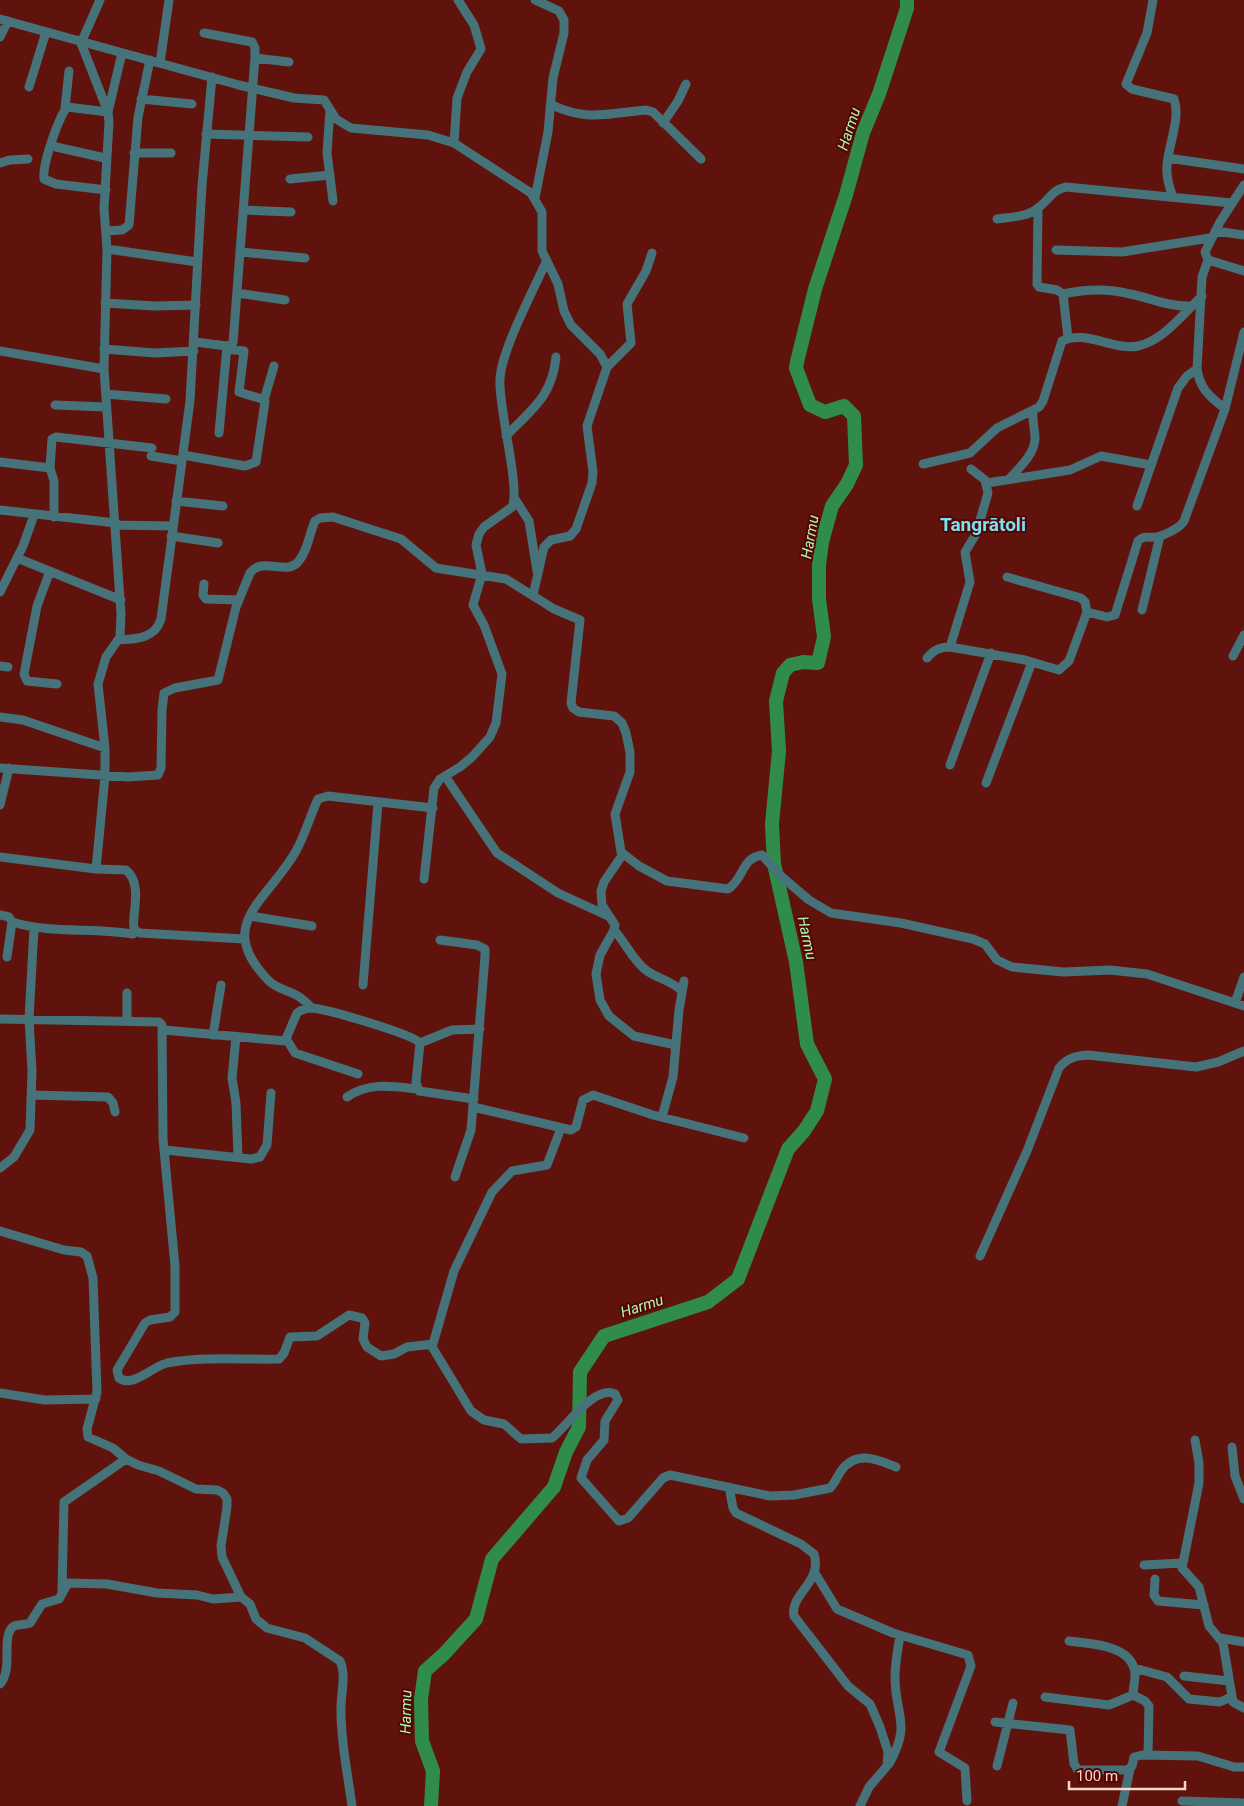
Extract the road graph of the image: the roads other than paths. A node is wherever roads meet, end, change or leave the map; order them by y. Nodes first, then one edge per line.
1 (100, 0) edge
2 (169, 0) edge
3 (458, 0) edge
4 (535, 0) edge
5 (1153, 0) edge
6 (4, 20) edge
7 (46, 32) junction
8 (204, 33) dead end
9 (0, 37) edge
10 (81, 43) junction
11 (122, 53) junction
12 (255, 58) junction
13 (150, 60) junction
14 (289, 62) dead end
15 (160, 63) junction
16 (69, 71) dead end
17 (212, 77) junction
18 (686, 84) dead end
19 (30, 86) dead end
20 (253, 88) junction
21 (141, 99) junction
22 (192, 104) dead end
23 (552, 105) junction
24 (65, 108) junction
25 (330, 109) junction
26 (108, 112) junction
27 (663, 123) junction
28 (206, 134) junction
29 (249, 136) junction
30 (308, 136) dead end
31 (454, 143) junction
32 (52, 144) junction
33 (171, 152) dead end
34 (134, 153) junction
35 (105, 158) dead end
36 (1168, 158) junction
37 (28, 159) dead end
38 (701, 159) dead end
39 (0, 163) edge
40 (1244, 170) edge
41 (330, 175) junction
42 (290, 179) dead end
43 (1244, 185) edge
44 (106, 190) junction
45 (1173, 197) junction
46 (535, 198) junction
47 (333, 201) dead end
48 (1232, 203) junction
49 (1038, 208) junction
50 (244, 210) junction
51 (291, 212) dead end
52 (997, 219) dead end
53 (106, 231) junction
54 (1212, 235) junction
55 (1244, 235) edge
56 (107, 249) junction
57 (1056, 250) dead end
58 (241, 252) junction
59 (652, 253) dead end
60 (305, 258) dead end
61 (1208, 260) junction
62 (197, 262) junction
63 (546, 262) junction
64 (1244, 271) edge
65 (237, 293) junction
66 (1063, 294) junction
67 (1202, 296) junction
68 (285, 300) dead end
69 (105, 303) junction
70 (196, 305) junction
71 (1191, 306) junction
72 (1244, 332) edge
73 (1068, 338) junction
74 (195, 347) junction
75 (227, 347) junction
76 (0, 350) edge
77 (104, 350) junction
78 (556, 357) dead end
79 (274, 366) dead end
80 (607, 368) junction
81 (1197, 368) junction
82 (104, 369) junction
83 (106, 394) junction
84 (166, 400) dead end
85 (264, 400) junction
86 (55, 405) dead end
87 (106, 407) junction
88 (1225, 409) junction
89 (1033, 410) junction
90 (219, 433) dead end
91 (506, 436) junction
92 (109, 442) junction
93 (183, 458) junction
94 (0, 462) edge
95 (923, 464) dead end
96 (1151, 465) junction
97 (50, 468) junction
98 (971, 469) dead end
99 (1009, 480) junction
100 (987, 482) junction
101 (515, 499) junction
102 (176, 501) junction
103 (223, 506) dead end
104 (1137, 506) dead end
105 (0, 510) edge
106 (34, 515) junction
107 (54, 517) junction
108 (116, 524) junction
109 (172, 526) junction
110 (171, 536) junction
111 (1160, 536) junction
112 (218, 543) dead end
113 (17, 558) junction
114 (50, 571) junction
115 (482, 574) junction
116 (538, 576) junction
117 (1007, 577) dead end
118 (204, 584) dead end
119 (0, 592) edge
120 (533, 595) junction
121 (121, 600) junction
122 (238, 600) junction
123 (1142, 610) dead end
124 (1088, 612) junction
125 (1244, 635) edge
126 (118, 640) junction
127 (950, 646) junction
128 (991, 653) junction
129 (1233, 656) dead end
130 (927, 658) dead end
131 (1032, 662) junction
132 (57, 684) dead end
133 (0, 717) edge
134 (105, 748) junction
135 (950, 765) dead end
136 (4, 768) edge
137 (105, 776) junction
138 (444, 776) junction
139 (986, 784) dead end
140 (378, 803) junction
141 (0, 805) edge
142 (433, 808) junction
143 (623, 854) junction
144 (0, 857) edge
145 (96, 869) junction
146 (424, 879) dead end
147 (0, 916) edge
148 (250, 916) junction
149 (608, 916) junction
150 (12, 922) junction
151 (312, 926) dead end
152 (34, 928) junction
153 (614, 930) junction
154 (134, 934) dead end
155 (244, 939) junction
156 (440, 940) dead end
157 (7, 957) dead end
158 (1244, 978) edge
159 (684, 981) dead end
160 (222, 985) dead end
161 (363, 985) dead end
162 (682, 991) junction
163 (126, 993) dead end
164 (1235, 1003) junction
165 (1244, 1006) edge
166 (312, 1008) junction
167 (0, 1019) edge
168 (29, 1019) junction
169 (127, 1021) junction
170 (480, 1029) junction
171 (164, 1030) junction
172 (213, 1034) junction
173 (236, 1037) junction
174 (287, 1040) junction
175 (420, 1044) junction
176 (676, 1045) junction
177 (1244, 1051) edge
178 (358, 1074) dead end
179 (417, 1089) junction
180 (271, 1094) dead end
181 (32, 1095) junction
182 (347, 1097) dead end
183 (473, 1103) junction
184 (115, 1112) dead end
185 (662, 1117) junction
186 (561, 1128) junction
187 (744, 1138) dead end
188 (165, 1150) junction
189 (238, 1157) junction
190 (0, 1168) edge
191 (455, 1178) dead end
192 (0, 1231) edge
193 (980, 1256) dead end
194 (431, 1345) junction
195 (0, 1393) edge
196 (96, 1399) junction
197 (1195, 1440) dead end
198 (1232, 1447) dead end
199 (126, 1459) junction
200 (896, 1467) dead end
201 (729, 1487) junction
202 (1244, 1499) edge
203 (1182, 1563) junction
204 (1144, 1565) dead end
205 (814, 1573) junction
206 (1155, 1579) dead end
207 (62, 1594) junction
208 (241, 1597) junction
209 (1204, 1605) junction
210 (900, 1635) junction
211 (1220, 1638) junction
212 (1069, 1640) dead end
213 (1244, 1642) edge
214 (1134, 1668) junction
215 (1184, 1676) dead end
216 (1229, 1681) junction
217 (0, 1684) edge
218 (1133, 1695) junction
219 (1045, 1696) dead end
220 (1231, 1697) junction
221 (1013, 1703) dead end
222 (1244, 1708) edge
223 (996, 1722) dead end
224 (1008, 1724) junction
225 (1148, 1755) junction
226 (887, 1766) junction
227 (996, 1766) dead end
228 (1244, 1767) edge
229 (1130, 1769) junction
230 (967, 1801) dead end
231 (1182, 1801) dead end
232 (1244, 1804) edge
233 (352, 1806) edge
234 (860, 1806) edge
235 (1122, 1806) edge

1 - 10 street
2 - 15 street
3 - 31 street
4 - 23 street
5 - 36 street
6 - 7 street
6 - 9 street
7 - 10 street
7 - 19 street
8 - 12 street
10 - 11 street
10 - 26 street
11 - 13 street
11 - 26 street
12 - 14 street
12 - 20 street
13 - 15 street
13 - 21 street
15 - 17 street
16 - 24 street
17 - 20 street
17 - 28 street
18 - 27 street
20 - 25 street
20 - 29 street
21 - 22 street
21 - 34 street
23 - 27 street
23 - 46 street
24 - 26 street
24 - 32 street
25 - 31 street
25 - 41 street
26 - 44 street
27 - 38 street
28 - 29 street
28 - 62 street
29 - 30 street
29 - 50 street
31 - 46 street
32 - 35 street
32 - 44 street
33 - 34 street
34 - 53 street
36 - 40 street
36 - 45 street
37 - 39 street
41 - 42 street
41 - 47 street
43 - 48 street
44 - 53 street
45 - 48 street
45 - 49 street
46 - 63 street
48 - 54 street
49 - 52 street
49 - 66 street
50 - 51 street
50 - 58 street
53 - 56 street
54 - 55 street
54 - 57 street
54 - 61 street
56 - 62 street
56 - 69 street
58 - 60 street
58 - 65 street
59 - 80 street
61 - 64 street
61 - 67 street
62 - 70 street
63 - 80 street
63 - 91 street
65 - 68 street
65 - 75 street
66 - 71 street
66 - 73 street
67 - 71 street
67 - 81 street
69 - 70 street
69 - 77 street
70 - 74 street
71 - 73 street
72 - 88 street
73 - 89 street
74 - 75 street
74 - 77 street
74 - 93 street
75 - 85 street
75 - 90 street
76 - 82 street
77 - 82 street
78 - 91 street
79 - 85 street
80 - 116 street
81 - 88 street
81 - 96 street
82 - 83 street
83 - 84 street
83 - 87 street
85 - 93 street
86 - 87 street
87 - 92 street
88 - 111 street
89 - 95 street
89 - 99 street
91 - 101 street
92 - 93 street
92 - 97 street
92 - 108 street
93 - 102 street
94 - 97 street
96 - 99 street
96 - 104 street
97 - 107 street
98 - 100 street
99 - 100 street
100 - 127 street
101 - 115 street
101 - 116 street
102 - 103 street
102 - 109 street
105 - 106 street
106 - 107 street
106 - 113 street
107 - 108 street
108 - 109 street
108 - 121 street
109 - 110 street
110 - 112 street
110 - 126 street
111 - 123 street
111 - 124 street
113 - 114 street
113 - 119 street
114 - 121 street
114 - 132 street
115 - 120 street
115 - 122 street
115 - 138 street
116 - 120 street
117 - 124 street
118 - 122 street
120 - 143 street
121 - 126 street
122 - 137 street
124 - 131 street
125 - 129 street
126 - 134 street
127 - 128 street
127 - 130 street
128 - 131 street
128 - 135 street
131 - 139 street
133 - 134 street
134 - 137 street
136 - 137 street
136 - 141 street
137 - 145 street
138 - 142 street
138 - 149 street
140 - 142 street
140 - 148 street
140 - 161 street
142 - 146 street
143 - 149 street
143 - 164 street
144 - 145 street
145 - 155 street
147 - 150 street
148 - 151 street
148 - 155 street
149 - 153 street
150 - 152 street
150 - 157 street
152 - 154 street
152 - 168 street
153 - 162 street
153 - 176 street
155 - 166 street
156 - 170 street
158 - 164 street
159 - 162 street
160 - 172 street
162 - 176 street
163 - 169 street
164 - 165 street
166 - 174 street
166 - 175 street
167 - 168 street
168 - 169 street
168 - 181 street
169 - 171 street
170 - 175 street
170 - 183 street
171 - 172 street
171 - 188 street
172 - 173 street
173 - 174 street
173 - 189 street
174 - 178 street
175 - 179 street
176 - 185 street
177 - 193 street
179 - 182 street
179 - 183 street
180 - 189 street
181 - 184 street
181 - 190 street
183 - 186 street
183 - 191 street
185 - 186 street
185 - 187 street
186 - 194 street
188 - 189 street
188 - 194 street
192 - 196 street
194 - 201 street
195 - 196 street
196 - 199 street
197 - 203 street
198 - 202 street
199 - 207 street
199 - 208 street
200 - 201 street
201 - 205 street
203 - 204 street
203 - 209 street
205 - 210 street
205 - 226 street
206 - 209 street
207 - 208 street
207 - 217 street
208 - 233 street
209 - 211 street
210 - 226 street
210 - 230 street
211 - 213 street
211 - 216 street
212 - 214 street
214 - 218 street
214 - 220 street
215 - 216 street
216 - 220 street
218 - 219 street
218 - 225 street
220 - 222 street
221 - 224 street
223 - 224 street
224 - 227 street
224 - 229 street
225 - 228 street
225 - 229 street
226 - 234 street
229 - 235 street
231 - 232 street

